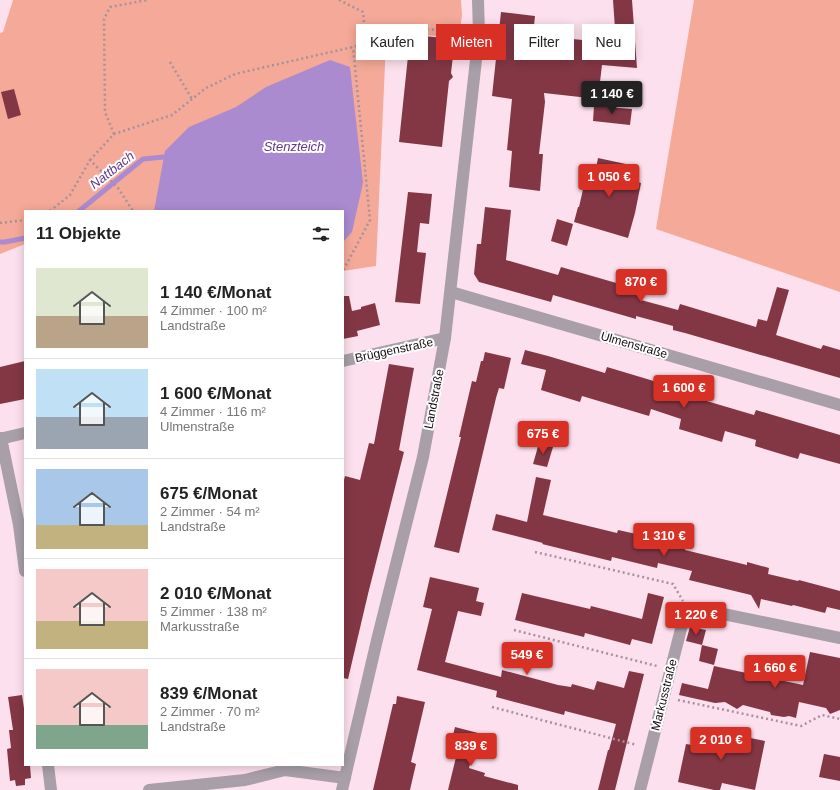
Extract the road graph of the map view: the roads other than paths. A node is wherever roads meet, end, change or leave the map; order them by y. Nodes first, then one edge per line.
1 (478, 0) edge
2 (451, 292) junction
3 (445, 338) junction
4 (344, 361) edge
5 (840, 405) edge
6 (24, 433) edge
7 (1, 438) edge
8 (24, 562) edge
9 (840, 638) edge
10 (48, 766) edge
11 (343, 784) edge
12 (52, 790) edge
13 (149, 790) edge
14 (640, 790) edge

1 - 2 street, Landstraße
2 - 3 street, Landstraße
2 - 5 street, Ulmenstraße
3 - 4 street, Brüggenstraße
3 - 11 street, Landstraße
6 - 7 street
7 - 8 street
9 - 14 street, Markusstraße
10 - 12 street
11 - 13 street

